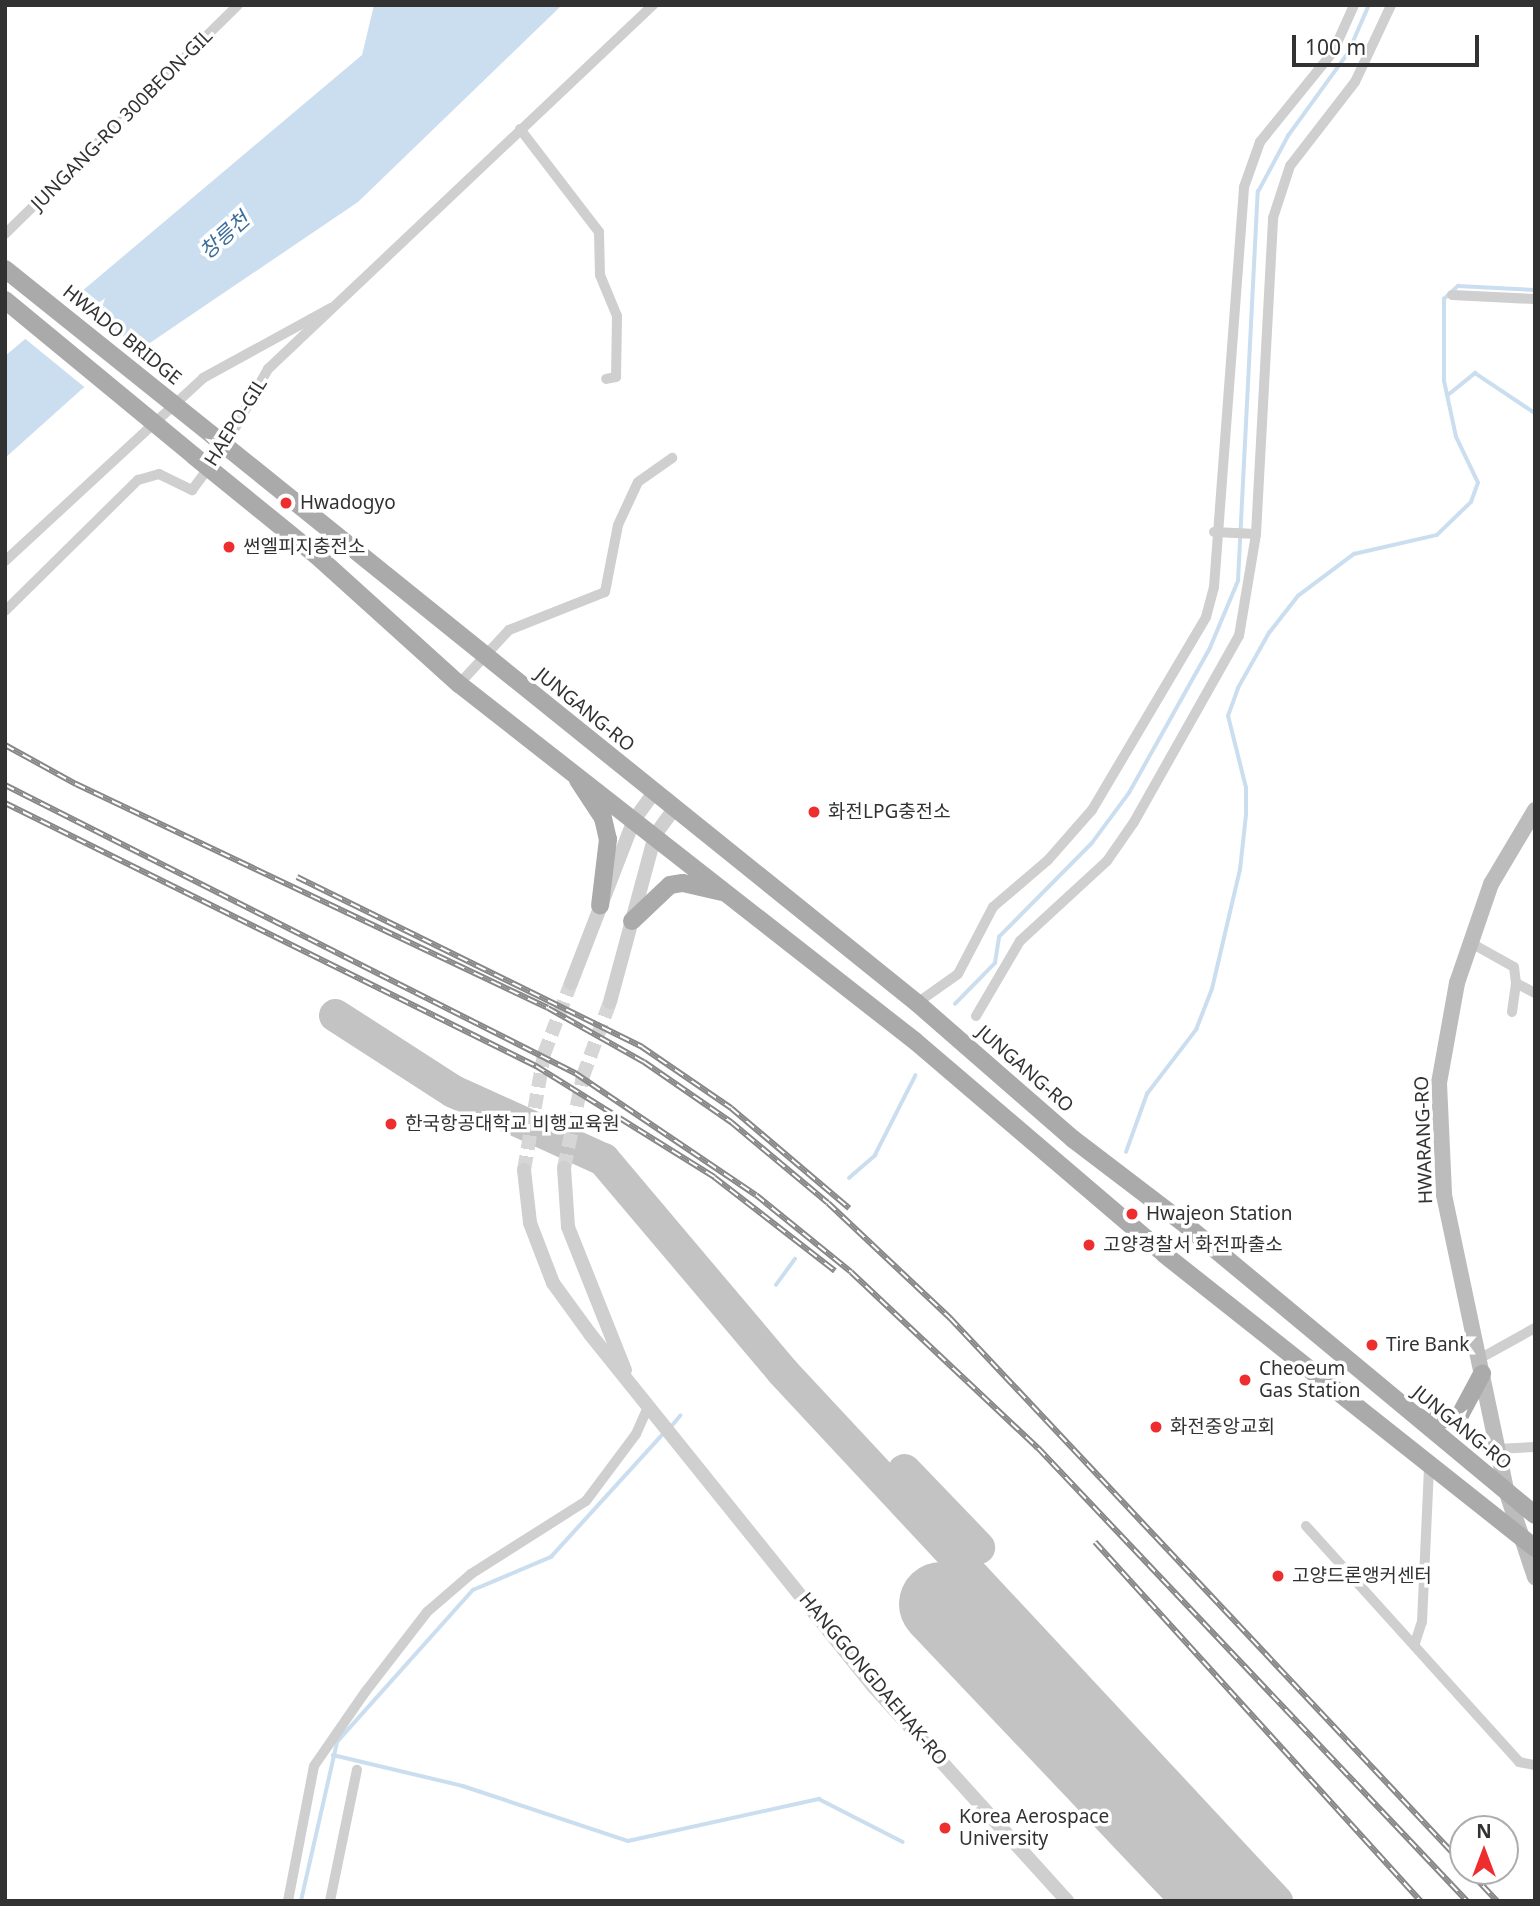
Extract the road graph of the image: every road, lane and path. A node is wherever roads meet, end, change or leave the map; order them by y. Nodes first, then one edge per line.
1 (238, 5) edge
2 (653, 5) edge
3 (1354, 5) edge
4 (1391, 5) edge
5 (520, 129) junction
6 (5, 234) edge
7 (5, 269) edge
8 (1452, 295) dead end
9 (349, 298) junction
10 (1535, 299) edge
11 (5, 300) edge
12 (606, 379) dead end
13 (219, 440) junction
14 (673, 458) dead end
15 (202, 461) junction
16 (1214, 532) junction
17 (1256, 534) junction
18 (5, 561) edge
19 (5, 611) edge
20 (485, 656) junction
21 (459, 684) junction
22 (568, 766) junction
23 (653, 794) junction
24 (674, 809) junction
25 (1535, 810) edge
26 (634, 820) junction
27 (655, 835) junction
28 (730, 895) junction
29 (600, 906) junction
30 (632, 921) junction
31 (1471, 943) junction
32 (571, 984) tunnel mouth
33 (1516, 984) junction
34 (1535, 993) edge
35 (610, 1002) tunnel mouth
36 (917, 1003) junction
37 (1512, 1012) dead end
38 (976, 1016) dead end
39 (564, 1168) tunnel mouth
40 (524, 1170) tunnel mouth
41 (1535, 1328) edge
42 (1480, 1366) junction
43 (634, 1390) junction
44 (1406, 1409) junction
45 (652, 1412) junction
46 (1535, 1447) edge
47 (1497, 1449) junction
48 (1429, 1465) junction
49 (1506, 1490) junction
50 (1535, 1515) edge
51 (1306, 1526) dead end
52 (1516, 1529) junction
53 (1535, 1548) edge
54 (1535, 1577) edge
55 (1415, 1643) junction
56 (1535, 1765) edge
57 (357, 1770) dead end
58 (288, 1901) edge
59 (330, 1901) edge
60 (1068, 1901) edge

1 - 6 street, JUNGANG-RO 300BEON-GIL
2 - 5 street, HAEPO-GIL
3 - 16 street
4 - 17 street
5 - 9 street, HAEPO-GIL
5 - 12 street
7 - 13 main road, HWADO BRIDGE, bridge
8 - 10 street
9 - 13 street, HAEPO-GIL
9 - 18 street
11 - 15 main road, bridge
13 - 15 street, HAEPO-GIL
13 - 20 main road, JUNGANG-RO
14 - 20 street
15 - 19 street, HAEPO-GIL
15 - 21 main road
16 - 17 street
16 - 36 street
17 - 38 street
20 - 21 street
20 - 23 main road, JUNGANG-RO
21 - 22 main road
22 - 26 main road
22 - 29 main road
23 - 24 main road, JUNGANG-RO
23 - 26 street
24 - 27 street
24 - 36 main road, JUNGANG-RO
25 - 31 main road, HWARANG-RO
26 - 27 main road
26 - 29 street
27 - 28 main road
27 - 30 street
28 - 30 main road
28 - 48 main road
29 - 32 street
30 - 35 street
31 - 33 street
31 - 42 main road, HWARANG-RO
33 - 34 street
33 - 37 street
36 - 44 main road, JUNGANG-RO
39 - 43 street
40 - 43 street
41 - 42 street
42 - 44 main road
42 - 47 main road, HWARANG-RO
43 - 45 street
44 - 49 main road, JUNGANG-RO
45 - 58 street
45 - 60 street, HANGGONGDAEHAK-RO
46 - 47 street
47 - 49 main road, HWARANG-RO
48 - 52 main road
48 - 55 street
49 - 50 main road, JUNGANG-RO
49 - 52 main road, HWARANG-RO
51 - 55 street
52 - 53 main road
52 - 54 main road, HWARANG-RO
55 - 56 street
57 - 59 street

